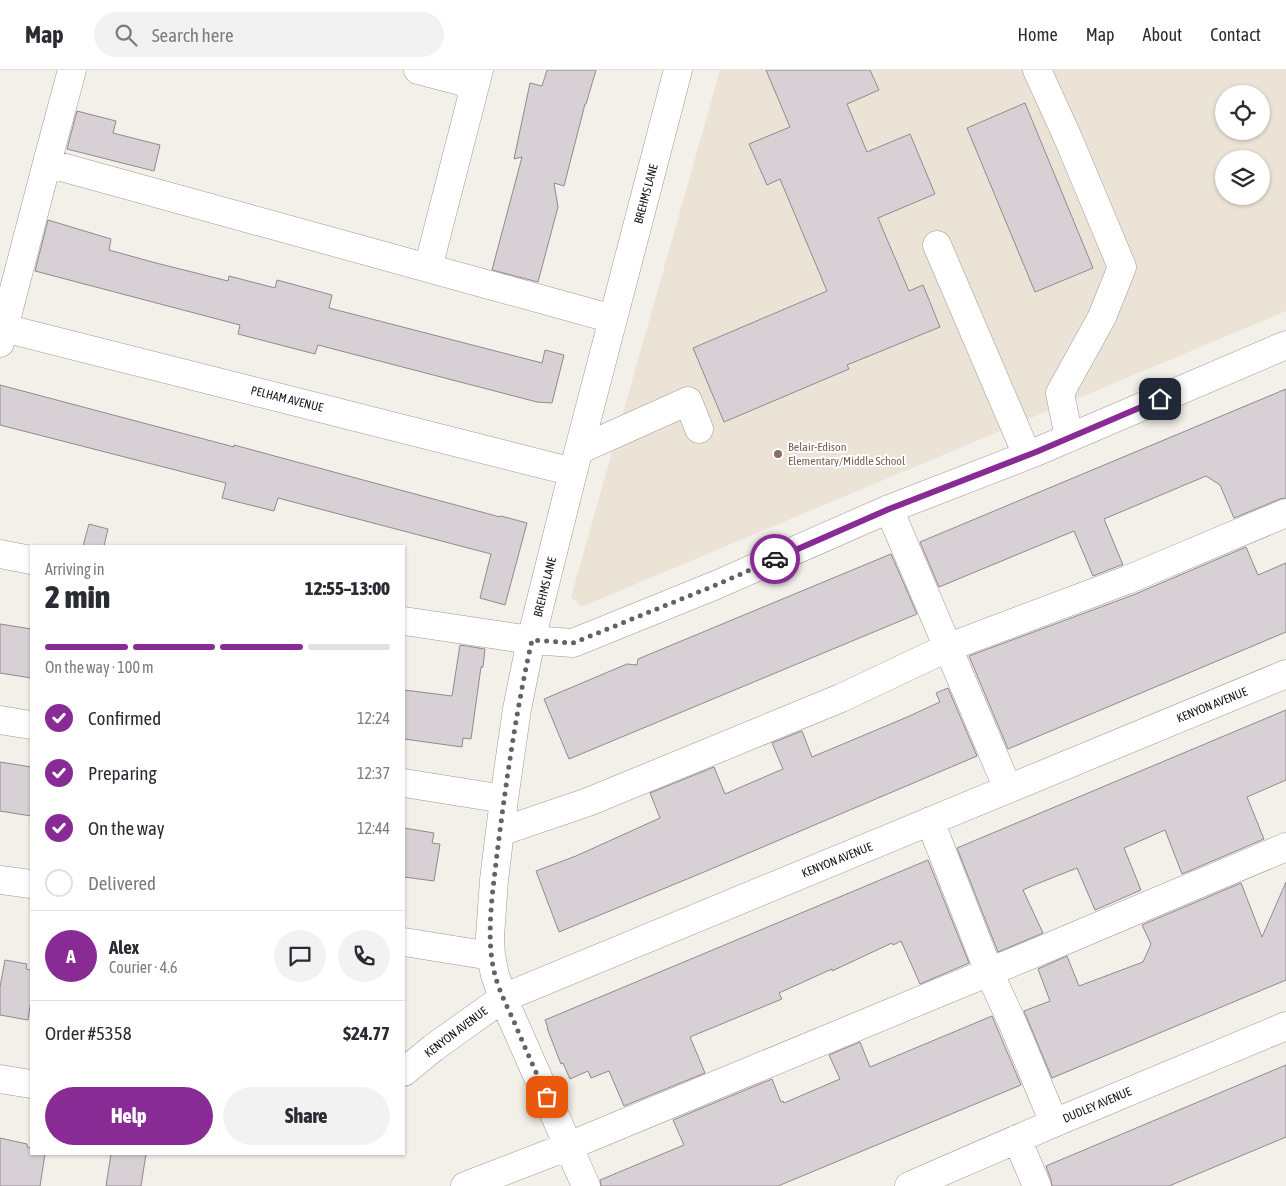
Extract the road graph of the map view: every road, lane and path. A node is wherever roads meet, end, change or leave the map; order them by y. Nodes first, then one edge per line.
1 (72, 70) edge
2 (418, 70) edge
3 (678, 70) edge
4 (1037, 70) edge
5 (477, 78) edge
6 (47, 163) junction
7 (937, 245) dead end
8 (428, 268) junction
9 (613, 319) junction
10 (1, 332) edge
11 (1286, 345) edge
12 (699, 429) dead end
13 (1070, 438) junction
14 (1027, 455) junction
15 (576, 461) junction
16 (889, 509) junction
17 (1286, 513) edge
18 (0, 554) edge
19 (30, 560) edge
20 (405, 621) edge
21 (532, 640) junction
22 (949, 647) junction
23 (1286, 674) edge
24 (0, 720) edge
25 (30, 725) edge
26 (405, 783) edge
27 (1008, 789) junction
28 (504, 799) junction
29 (930, 821) junction
30 (500, 832) junction
31 (1286, 847) edge
32 (0, 880) edge
33 (30, 884) edge
34 (405, 942) edge
35 (491, 956) junction
36 (989, 972) junction
37 (503, 998) junction
38 (1286, 1026) edge
39 (405, 1071) edge
40 (0, 1079) edge
41 (30, 1084) edge
42 (1054, 1124) junction
43 (1017, 1139) junction
44 (569, 1146) junction
45 (465, 1186) edge
46 (586, 1186) edge
47 (909, 1186) edge
48 (1037, 1186) edge

1 - 6 street
2 - 5 street
3 - 9 street, BREHMS LANE
4 - 13 street
5 - 8 street
6 - 8 street
6 - 10 street
7 - 14 street
8 - 9 street
9 - 15 street, BREHMS LANE
10 - 15 street, PELHAM AVENUE
11 - 13 street
12 - 15 street
13 - 14 street
14 - 16 street
15 - 21 street, BREHMS LANE
16 - 21 street
16 - 22 street
17 - 22 street
18 - 19 street
20 - 21 street
21 - 28 street, BREHMS LANE
22 - 27 street
22 - 30 street
23 - 27 street, KENYON AVENUE
24 - 25 street
26 - 28 street
27 - 29 street, KENYON AVENUE
28 - 30 street, BREHMS LANE
29 - 36 street
29 - 37 street, KENYON AVENUE
30 - 35 street, BREHMS LANE
31 - 36 street
32 - 33 street
34 - 35 street
35 - 37 street, BREHMS LANE
36 - 42 street
36 - 44 street
37 - 39 street, KENYON AVENUE
37 - 44 street, BREHMS LANE
38 - 42 street, DUDLEY AVENUE
40 - 41 street
42 - 43 street, DUDLEY AVENUE
43 - 47 street, DUDLEY AVENUE
43 - 48 street
44 - 45 street
44 - 46 street, BREHMS LANE

